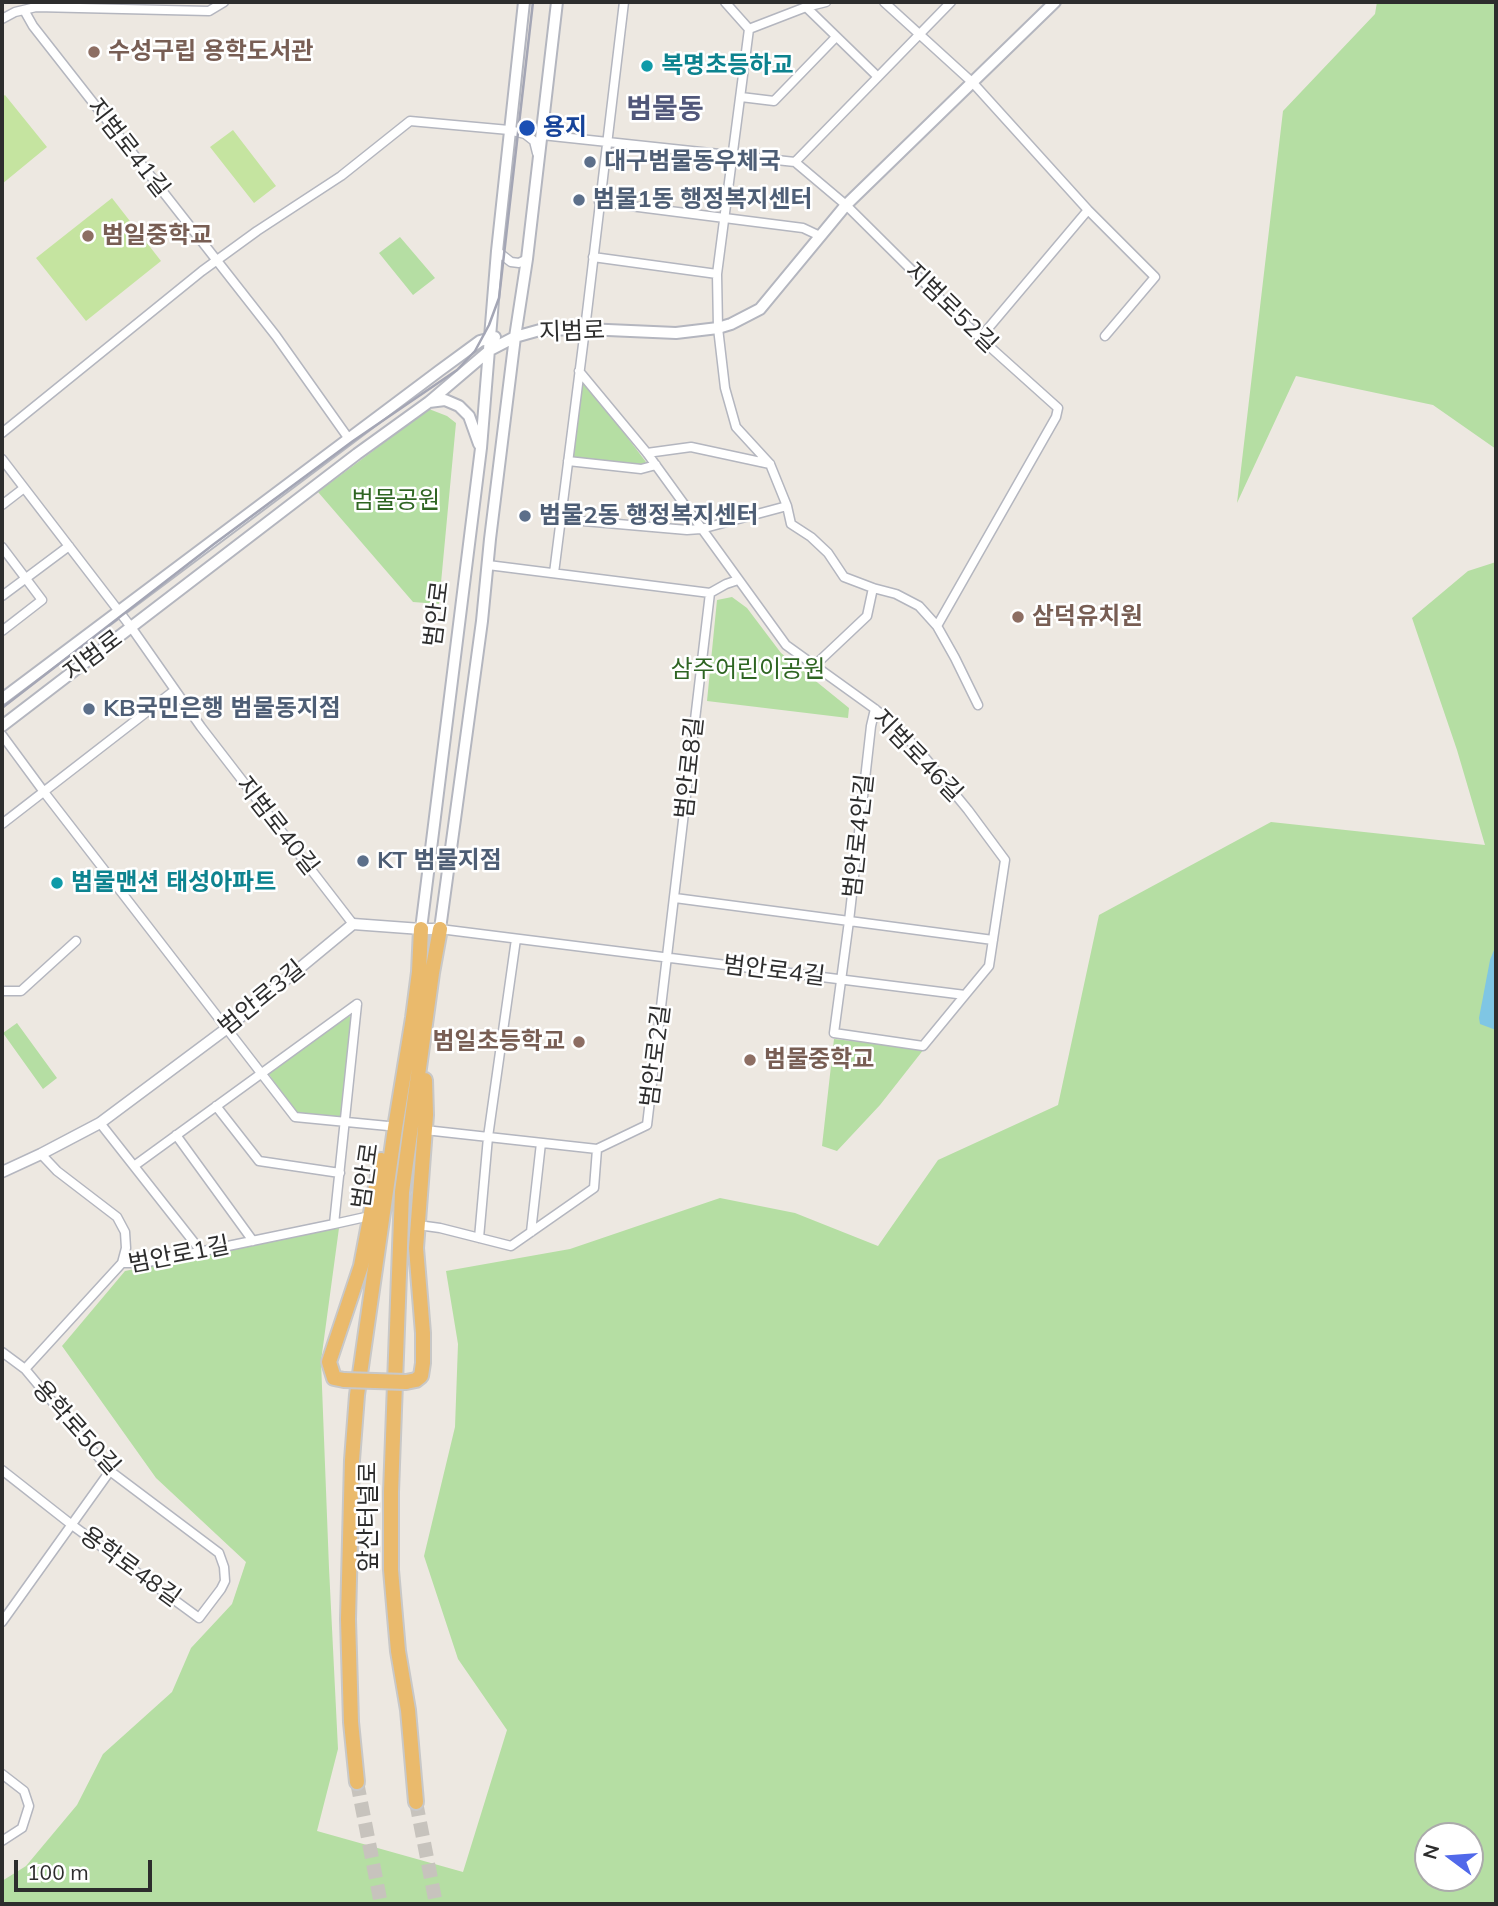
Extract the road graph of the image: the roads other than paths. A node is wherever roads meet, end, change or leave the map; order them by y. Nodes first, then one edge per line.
1 (224, 2) edge
2 (524, 2) edge
3 (557, 2) edge
4 (624, 2) edge
5 (725, 2) edge
6 (826, 2) edge
7 (884, 2) edge
8 (951, 2) edge
9 (1055, 2) edge
10 (806, 7) junction
11 (24, 10) junction
12 (2, 19) edge
13 (749, 29) junction
14 (918, 35) junction
15 (836, 37) junction
16 (878, 77) junction
17 (973, 83) junction
18 (741, 97) junction
19 (509, 130) junction
20 (542, 135) junction
21 (606, 142) junction
22 (733, 155) junction
23 (539, 159) junction
24 (796, 162) junction
25 (599, 202) junction
26 (846, 205) junction
27 (1088, 210) junction
28 (725, 218) junction
29 (820, 236) junction
30 (497, 251) junction
31 (593, 257) junction
32 (527, 259) junction
33 (216, 261) junction
34 (717, 274) junction
35 (718, 328) junction
36 (585, 329) junction
37 (1105, 335) dead end
38 (491, 337) junction
39 (515, 337) junction
40 (980, 338) junction
41 (489, 350) junction
42 (579, 371) junction
43 (429, 402) junction
44 (2, 432) edge
45 (349, 439) junction
46 (481, 448) junction
47 (647, 453) junction
48 (2, 459) edge
49 (568, 461) junction
50 (770, 464) junction
51 (656, 466) junction
52 (24, 488) junction
53 (2, 505) edge
54 (787, 506) junction
55 (560, 519) junction
56 (701, 529) junction
57 (69, 546) junction
58 (2, 547) edge
59 (488, 565) junction
60 (554, 573) junction
61 (25, 578) junction
62 (738, 580) junction
63 (873, 588) junction
64 (710, 593) junction
65 (2, 596) edge
66 (119, 611) junction
67 (937, 626) junction
68 (131, 627) junction
69 (2, 631) edge
70 (814, 666) junction
71 (177, 692) junction
72 (2, 699) edge
73 (978, 705) dead end
74 (875, 709) junction
75 (2, 726) edge
76 (2, 735) edge
77 (44, 792) junction
78 (2, 824) edge
79 (675, 898) junction
80 (849, 921) junction
81 (353, 924) junction
82 (421, 929) junction
83 (440, 929) junction
84 (516, 939) junction
85 (993, 940) junction
86 (76, 941) dead end
87 (668, 958) junction
88 (841, 980) junction
89 (2, 991) edge
90 (965, 995) junction
91 (413, 1018) junction
92 (226, 1029) junction
93 (424, 1037) junction
94 (261, 1073) junction
95 (216, 1106) junction
96 (100, 1122) junction
97 (345, 1123) junction
98 (388, 1126) junction
99 (425, 1130) junction
100 (176, 1135) junction
101 (488, 1137) junction
102 (541, 1143) junction
103 (597, 1149) junction
104 (41, 1154) junction
105 (134, 1166) junction
106 (2, 1172) edge
107 (340, 1173) junction
108 (370, 1216) junction
109 (334, 1224) junction
110 (418, 1225) junction
111 (381, 1230) joint
112 (400, 1230) joint
113 (531, 1232) junction
114 (479, 1238) junction
115 (253, 1241) junction
116 (200, 1251) junction
117 (122, 1263) junction
118 (2, 1352) edge
119 (25, 1370) junction
120 (2, 1470) edge
121 (110, 1471) junction
122 (72, 1525) junction
123 (219, 1553) joint
124 (2, 1622) edge
125 (2, 1774) edge
126 (357, 1782) tunnel mouth
127 (416, 1802) tunnel mouth
128 (2, 1841) edge

1 - 11 street
2 - 19 main road, 범안로
3 - 20 main road
4 - 21 street
5 - 13 street
6 - 10 street
7 - 14 street
8 - 14 street
9 - 17 main road, 지범로
10 - 13 street
10 - 15 street
11 - 12 street
11 - 33 street, 지범로41길
13 - 18 street
14 - 16 street
14 - 17 street
15 - 16 street
15 - 18 street
16 - 24 street
17 - 26 main road, 지범로
17 - 27 street
18 - 22 street
19 - 23 street
19 - 30 main road, 범안로
19 - 33 street
20 - 21 street
20 - 23 main road, 범안로
21 - 22 street
21 - 25 street
22 - 24 street
22 - 28 street
23 - 32 main road, 범안로
24 - 26 street, 지범로52길
25 - 28 street
25 - 31 street
26 - 29 main road, 지범로
26 - 40 street, 지범로52길
27 - 37 street
27 - 40 street
28 - 29 street
28 - 34 street
29 - 35 main road, 지범로
30 - 32 street
30 - 38 main road, 범안로
31 - 34 street
31 - 36 street
32 - 39 main road, 범안로
33 - 44 street
33 - 45 street, 지범로41길
34 - 35 street
35 - 36 main road, 지범로
35 - 50 street
36 - 39 main road, 지범로
36 - 42 street
38 - 39 main road
38 - 41 main road, 범안로
38 - 45 main road
39 - 41 main road, 지범로
39 - 59 main road, 범안로
40 - 67 street, 지범로52길
41 - 43 main road, 지범로
41 - 46 main road, 범안로
42 - 47 street, 지범로46길
42 - 49 street
43 - 46 main road
43 - 68 main road, 지범로
45 - 66 main road
46 - 82 main road, 범안로
47 - 50 street
47 - 51 street, 지범로46길
48 - 52 street
49 - 51 street
49 - 55 street
50 - 54 street
51 - 56 street, 지범로46길
52 - 53 street
52 - 57 street
54 - 56 street
54 - 63 street
55 - 56 street
55 - 60 street
56 - 62 street, 지범로46길
57 - 61 street
57 - 66 street
58 - 61 street
59 - 60 street
59 - 83 main road, 범안로
60 - 64 street
61 - 65 street
61 - 69 street
62 - 64 street
62 - 70 street, 지범로46길
63 - 67 street
63 - 70 street
64 - 79 street, 범안로8길
66 - 68 street
66 - 72 main road
67 - 73 street
68 - 71 street
68 - 75 main road, 지범로
70 - 74 street, 지범로46길
71 - 77 street
71 - 81 street, 지범로40길
74 - 80 street, 범안로4안길
74 - 85 street, 지범로46길
76 - 77 street
77 - 78 street
77 - 92 street
79 - 80 street, 범안로4안길
79 - 87 street, 범안로8길
80 - 85 street, 범안로4안길
80 - 88 street, 범안로4안길
81 - 82 street
81 - 92 street, 범안로3길
82 - 83 street
82 - 91 highway, 범안로
83 - 84 street, 범안로4길
83 - 93 highway, 범안로
84 - 87 street, 범안로4길
84 - 101 street
85 - 90 street
86 - 89 street
87 - 88 street, 범안로4길
87 - 103 street, 범안로2길
88 - 90 street, 범안로4길
88 - 90 street, 범안로4안길
91 - 98 highway
91 - 111 highway, 범안로
92 - 94 street
92 - 96 street, 범안로3길
93 - 99 highway
93 - 112 highway, 범안로
94 - 95 street
94 - 97 street
94 - 97 street
95 - 100 street
95 - 107 street
96 - 104 street, 범안로3길
96 - 105 street
97 - 98 street
97 - 107 street
98 - 108 highway
99 - 101 street
99 - 110 highway
100 - 105 street
100 - 115 street
101 - 102 street
101 - 114 street
102 - 103 street
102 - 113 street
103 - 113 street
104 - 106 street, 범안로3길
104 - 117 street
105 - 116 street
107 - 109 street
108 - 109 street, 범안로1길
108 - 110 highway, bridge
109 - 115 street, 범안로1길
110 - 114 street
111 - 126 highway, 앞산터널로
112 - 127 highway, 앞산터널로
113 - 114 street
115 - 116 street, 범안로1길
116 - 117 street, 범안로1길
117 - 119 street, 범안로1길
118 - 119 street, 용학로50길
119 - 121 street, 용학로50길
120 - 122 street, 용학로48길
121 - 122 street
121 - 123 street, 용학로50길
122 - 123 street, 용학로48길
122 - 124 street
125 - 128 street

